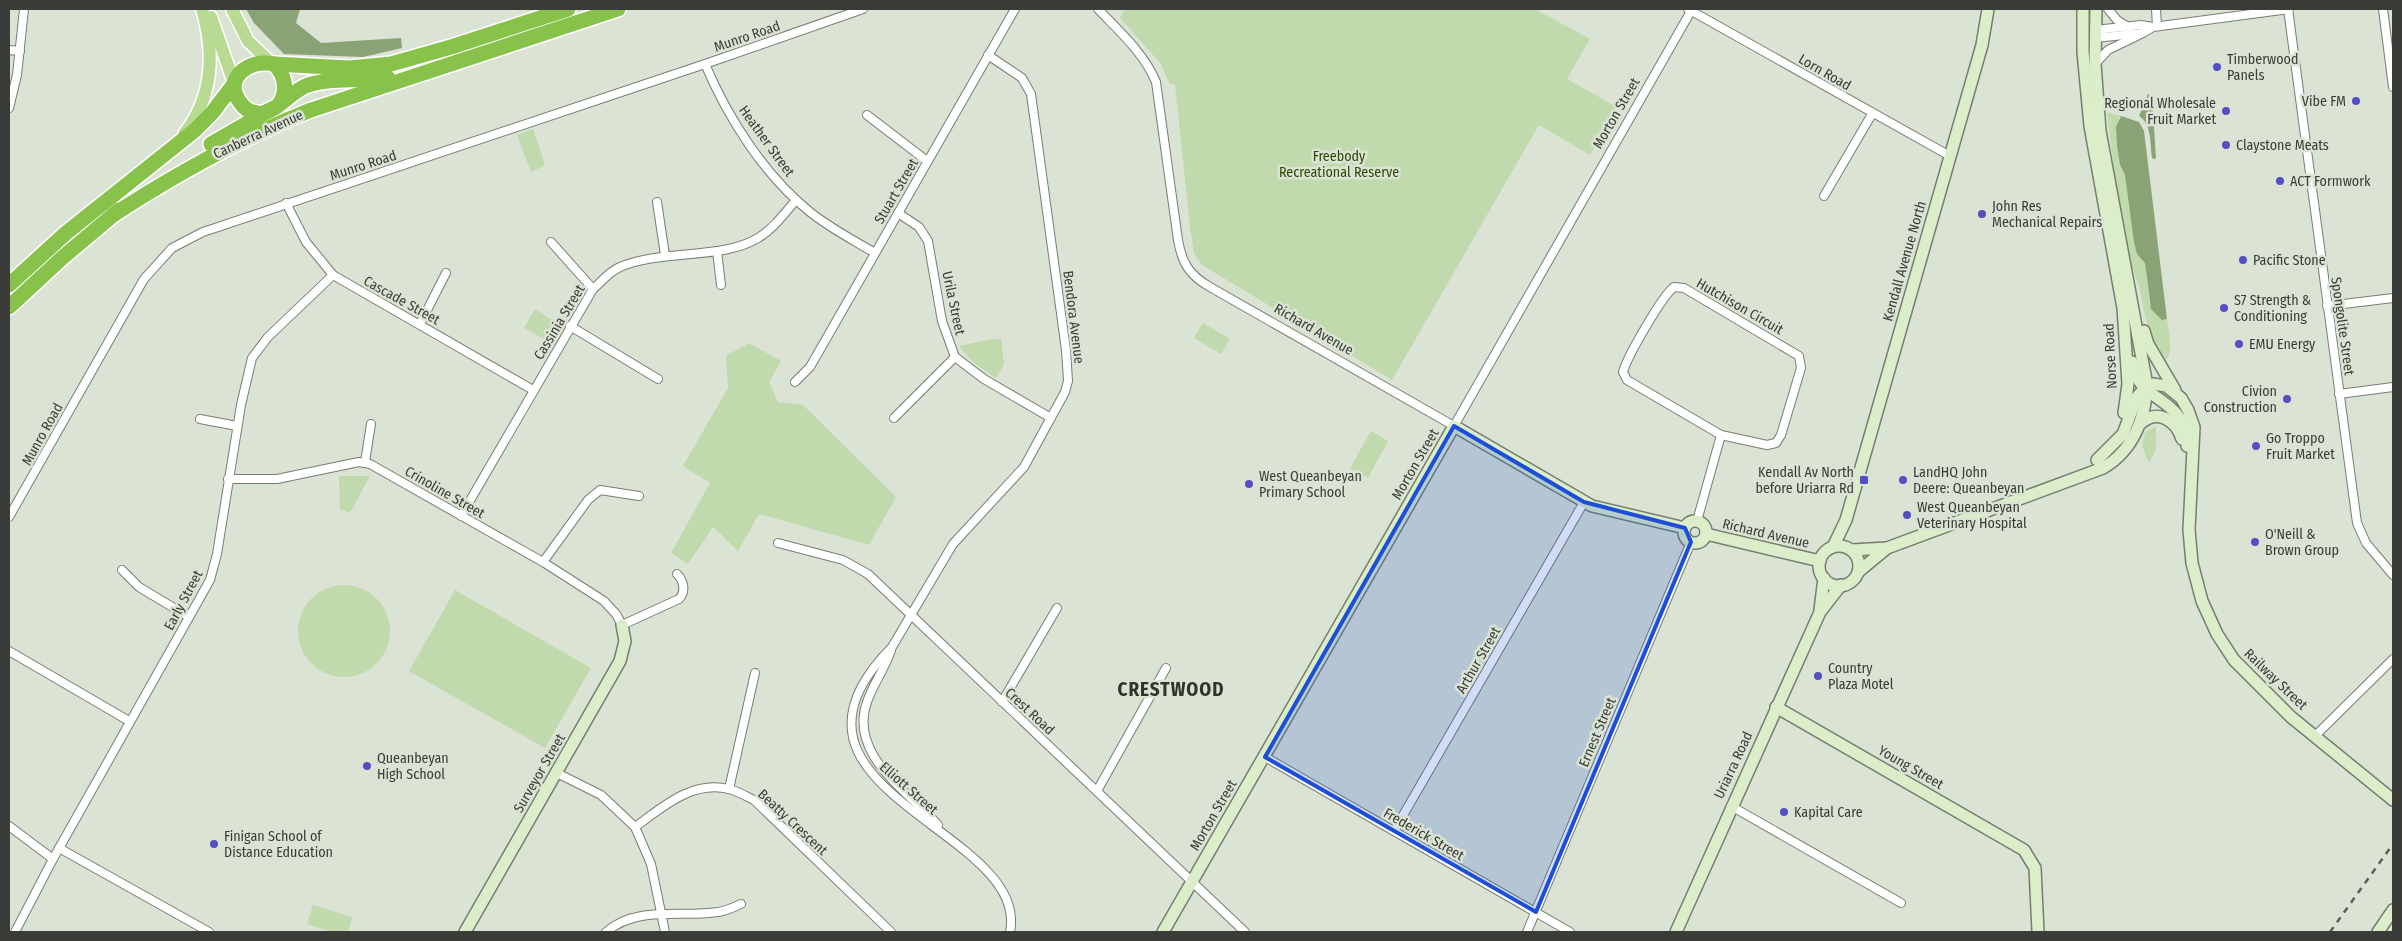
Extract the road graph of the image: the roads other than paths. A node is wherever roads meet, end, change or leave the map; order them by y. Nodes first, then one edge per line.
1 (24, 9) edge
2 (202, 9) edge
3 (208, 9) edge
4 (232, 9) edge
5 (568, 9) edge
6 (618, 9) edge
7 (863, 9) edge
8 (1015, 9) edge
9 (1098, 9) edge
10 (1988, 9) edge
11 (2083, 9) edge
12 (2096, 9) edge
13 (2108, 9) edge
14 (2156, 9) edge
15 (2289, 9) edge
16 (2383, 9) edge
17 (1690, 10) edge
18 (2128, 26) junction
19 (2155, 27) junction
20 (2143, 33) junction
21 (2095, 34) junction
22 (2083, 35) junction
23 (9, 50) edge
24 (20, 51) junction
25 (988, 55) junction
26 (273, 64) junction
27 (705, 64) junction
28 (2095, 64) junction
29 (415, 76) junction
30 (234, 84) junction
31 (2393, 87) edge
32 (275, 106) junction
33 (9, 108) edge
34 (1872, 114) junction
35 (867, 115) dead end
36 (169, 151) junction
37 (1950, 156) junction
38 (928, 161) junction
39 (1824, 196) dead end
40 (796, 200) junction
41 (656, 202) dead end
42 (286, 203) junction
43 (898, 213) junction
44 (113, 215) junction
45 (550, 242) dead end
46 (717, 250) junction
47 (874, 253) junction
48 (665, 255) junction
49 (2125, 266) junction
50 (446, 273) dead end
51 (333, 275) junction
52 (9, 285) edge
53 (721, 285) dead end
54 (593, 288) junction
55 (2393, 298) edge
56 (2327, 306) junction
57 (9, 307) edge
58 (2123, 308) junction
59 (420, 324) junction
60 (570, 326) junction
61 (955, 357) junction
62 (658, 379) dead end
63 (795, 382) dead end
64 (2393, 386) edge
65 (2146, 389) junction
66 (533, 390) junction
67 (2177, 394) junction
68 (2339, 394) junction
69 (894, 418) dead end
70 (1052, 418) junction
71 (200, 419) dead end
72 (371, 424) dead end
73 (2140, 424) junction
74 (237, 426) junction
75 (1454, 426) junction
76 (1721, 435) junction
77 (2097, 460) junction
78 (365, 462) junction
79 (2187, 464) junction
80 (228, 480) junction
81 (2072, 481) junction
82 (2190, 485) junction
83 (639, 496) dead end
84 (1584, 502) junction
85 (461, 516) junction
86 (9, 517) edge
87 (1846, 520) junction
88 (1697, 521) junction
89 (1684, 528) junction
90 (1706, 534) junction
91 (1691, 542) junction
92 (778, 543) dead end
93 (1832, 547) junction
94 (1887, 548) junction
95 (1851, 550) junction
96 (1820, 561) junction
97 (544, 562) junction
98 (122, 570) dead end
99 (1858, 572) junction
100 (677, 574) dead end
101 (2393, 575) edge
102 (1824, 578) junction
103 (1841, 585) junction
104 (1057, 608) dead end
105 (1820, 612) junction
106 (912, 615) junction
107 (189, 617) junction
108 (622, 625) junction
109 (892, 647) junction
110 (9, 651) edge
111 (2393, 659) edge
112 (1166, 668) dead end
113 (755, 673) dead end
114 (1002, 702) junction
115 (1776, 707) junction
116 (129, 721) junction
117 (2316, 735) junction
118 (1265, 757) junction
119 (557, 773) junction
120 (729, 789) junction
121 (1097, 791) junction
122 (2393, 800) edge
123 (1731, 806) junction
124 (9, 826) edge
125 (635, 827) junction
126 (1394, 831) junction
127 (947, 836) junction
128 (59, 848) junction
129 (52, 859) junction
130 (1192, 883) junction
131 (1901, 903) dead end
132 (741, 904) dead end
133 (2393, 910) edge
134 (1536, 912) junction
135 (662, 915) junction
136 (15, 932) edge
137 (209, 932) edge
138 (465, 932) edge
139 (606, 932) edge
140 (665, 932) edge
141 (891, 932) edge
142 (1010, 932) edge
143 (1163, 932) edge
144 (1245, 932) edge
145 (1527, 932) edge
146 (1570, 932) edge
147 (1676, 932) edge
148 (2038, 932) edge
149 (2378, 932) edge

1 - 24 street
2 - 36 main road
3 - 30 main road
4 - 26 main road
5 - 26 highway
6 - 29 highway, Canberra Avenue
7 - 27 street, Munro Road
8 - 25 street, Stuart Street
9 - 75 street, Richard Avenue
10 - 37 main road, Kendall Avenue North
11 - 22 main road, Norse Road
12 - 21 main road, Norse Road
13 - 18 street
14 - 19 street
15 - 19 street
15 - 56 street, Spongolite Street
16 - 31 street
17 - 34 street, Lorn Road
17 - 75 street, Morton Street
18 - 19 street
18 - 21 street
19 - 20 street
20 - 21 street
20 - 28 street
21 - 22 main road
21 - 28 main road, Norse Road
22 - 58 main road, Norse Road
23 - 24 street
24 - 33 street
25 - 38 street, Stuart Street
25 - 70 street, Bendora Avenue
26 - 30 highway
26 - 32 highway
27 - 40 street, Heather Street
27 - 42 street, Munro Road
28 - 49 main road, Norse Road
29 - 32 highway, Canberra Avenue
29 - 44 highway, Canberra Avenue
30 - 32 highway
30 - 36 highway
32 - 44 highway, Canberra Avenue
34 - 37 street, Lorn Road
34 - 39 street
35 - 38 street
36 - 52 highway
37 - 87 main road, Kendall Avenue North
38 - 43 street, Stuart Street
40 - 46 street, Cassinia Street
40 - 47 street, Heather Street
41 - 48 street
42 - 51 street, Cascade Street
42 - 86 street, Munro Road
43 - 47 street, Stuart Street
43 - 61 street, Urila Street
44 - 57 highway, Canberra Avenue
45 - 54 street
46 - 48 street, Cassinia Street
46 - 53 street
47 - 63 street, Stuart Street
48 - 54 street, Cassinia Street
49 - 65 main road, Norse Road
49 - 67 main road, Railway Street
50 - 59 street
51 - 59 street, Cascade Street
51 - 74 street, Early Street
54 - 60 street, Cassinia Street
55 - 56 street
56 - 68 street, Spongolite Street
58 - 65 main road, Railway Street
58 - 77 main road, Norse Road
59 - 66 street, Cascade Street
60 - 62 street
60 - 66 street, Cassinia Street
61 - 69 street
61 - 70 street
64 - 68 street
65 - 67 main road
65 - 73 main road, Norse Road
65 - 77 main road
65 - 79 main road, Railway Street
66 - 85 street, Cassinia Street
67 - 82 main road, Railway Street
68 - 101 street, Spongolite Street
70 - 106 street, Bendora Avenue
71 - 74 street
72 - 78 street
73 - 79 main road, Railway Street
73 - 81 main road, Norse Road
74 - 80 street, Early Street
75 - 84 main road, Richard Avenue
75 - 118 main road, Morton Street
76 - 76 street, Hutchison Circuit
76 - 88 street
77 - 81 main road, Norse Road
78 - 80 street
78 - 85 street, Crinoline Street
79 - 82 main road, Railway Street
80 - 107 street, Early Street
81 - 94 main road
82 - 117 main road, Railway Street
83 - 97 street
84 - 89 main road, Richard Avenue
84 - 126 street, Arthur Street
85 - 97 street, Crinoline Street
87 - 93 main road, Kendall Avenue North
87 - 95 main road, Kendall Avenue North
88 - 89 main road
88 - 90 main road
89 - 91 main road
90 - 91 main road
90 - 96 main road, Richard Avenue
91 - 134 street, Ernest Street
92 - 106 street, Crest Road
93 - 95 main road
93 - 96 main road
94 - 95 main road
94 - 99 main road
95 - 99 main road
96 - 102 main road
97 - 108 street, Crinoline Street
98 - 107 street
99 - 103 main road
100 - 108 street
102 - 103 main road
102 - 105 main road, Uriarra Road
103 - 105 main road, Uriarra Road
104 - 114 street
105 - 115 main road, Uriarra Road
106 - 109 street, Elliott Street
106 - 114 street, Crest Road
107 - 116 street, Early Street
108 - 119 main road, Surveyor Street
109 - 127 street, Elliott Street
109 - 127 street, Elliott Street
110 - 116 street
111 - 117 street
112 - 121 street
113 - 120 street
114 - 121 street, Crest Road
115 - 123 main road, Uriarra Road
115 - 148 main road, Young Street
116 - 128 street, Early Street
117 - 122 main road, Railway Street
118 - 126 street, Frederick Street
118 - 130 main road, Morton Street
119 - 125 street
119 - 138 main road, Surveyor Street
120 - 125 street, Beatty Crescent
120 - 141 street, Beatty Crescent
121 - 130 street, Crest Road
123 - 131 street
123 - 147 main road, Uriarra Road
124 - 129 street
125 - 135 street
126 - 134 street, Frederick Street
127 - 142 street, Elliott Street
128 - 129 street, Early Street
128 - 137 street
129 - 136 street, Early Street
130 - 143 main road, Morton Street
130 - 144 street, Crest Road
132 - 135 street
133 - 149 main road
134 - 145 street, Ernest Street
134 - 146 street, Frederick Street
135 - 139 street
135 - 140 street

